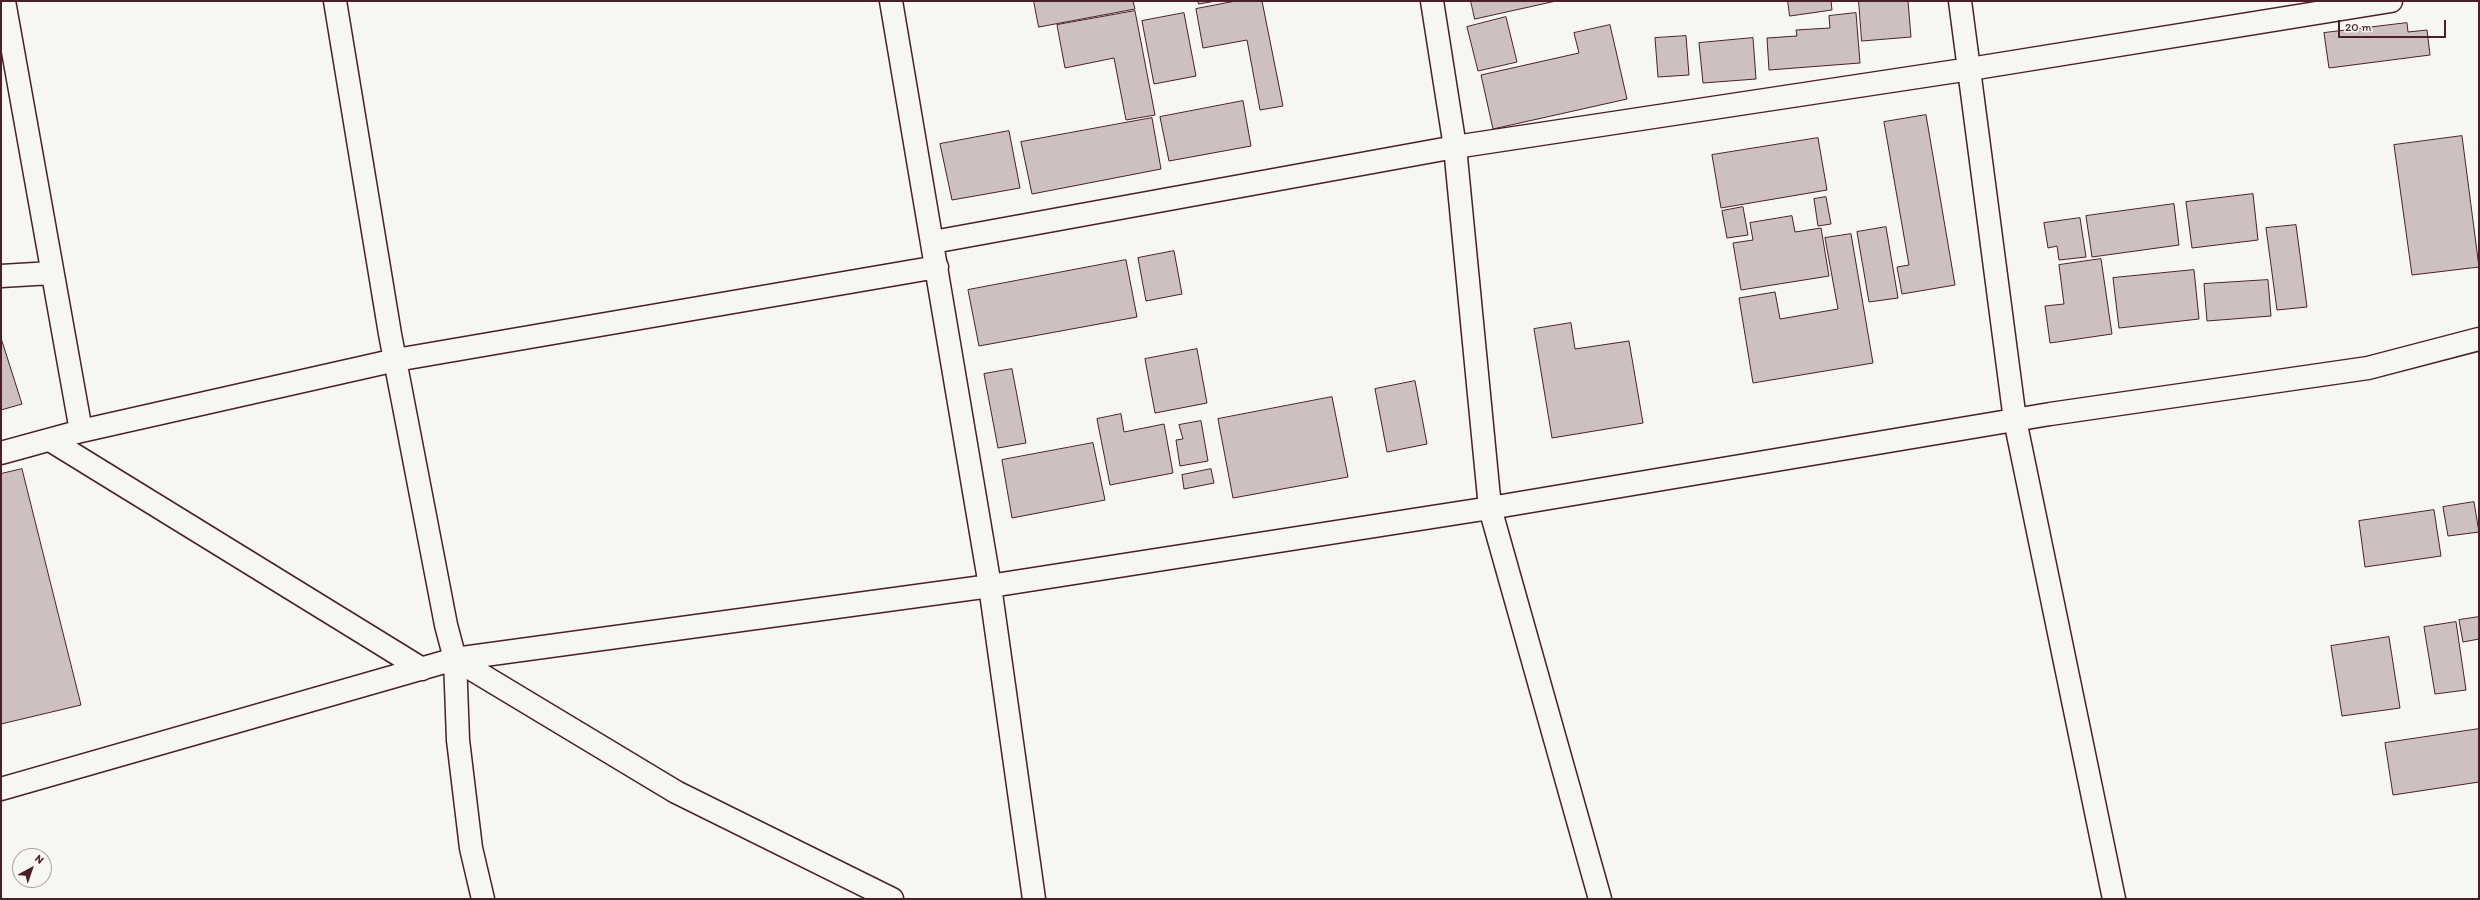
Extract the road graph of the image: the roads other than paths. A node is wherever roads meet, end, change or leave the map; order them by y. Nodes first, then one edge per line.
1 (4, 1) edge
2 (336, 1) edge
3 (891, 1) edge
4 (1432, 1) edge
5 (1960, 1) edge
6 (2391, 1) edge
7 (1970, 69) junction
8 (8, 74) edge
9 (1455, 147) junction
10 (933, 242) junction
11 (937, 267) junction
12 (52, 273) junction
13 (1, 276) edge
14 (2479, 339) edge
15 (396, 360) junction
16 (2015, 420) junction
17 (81, 431) junction
18 (50, 440) junction
19 (1, 453) edge
20 (1490, 508) junction
21 (990, 586) junction
22 (455, 659) junction
23 (422, 668) junction
24 (1, 789) edge
25 (483, 899) edge
26 (892, 899) edge
27 (1034, 899) edge
28 (1600, 899) edge
29 (2114, 899) edge

1 - 8 street
2 - 15 street
3 - 10 street
4 - 9 street
5 - 7 street
6 - 7 street
7 - 9 street
7 - 16 street
8 - 12 street
9 - 10 street
9 - 20 street
10 - 11 street
11 - 15 street
11 - 21 street
12 - 13 street
12 - 17 street
14 - 16 street
15 - 17 street
15 - 22 street
16 - 20 street
16 - 29 street
17 - 18 street
18 - 19 street
18 - 23 street
20 - 21 street
20 - 28 street
21 - 22 street
21 - 27 street
22 - 23 street
22 - 25 street
22 - 26 street
23 - 24 street

